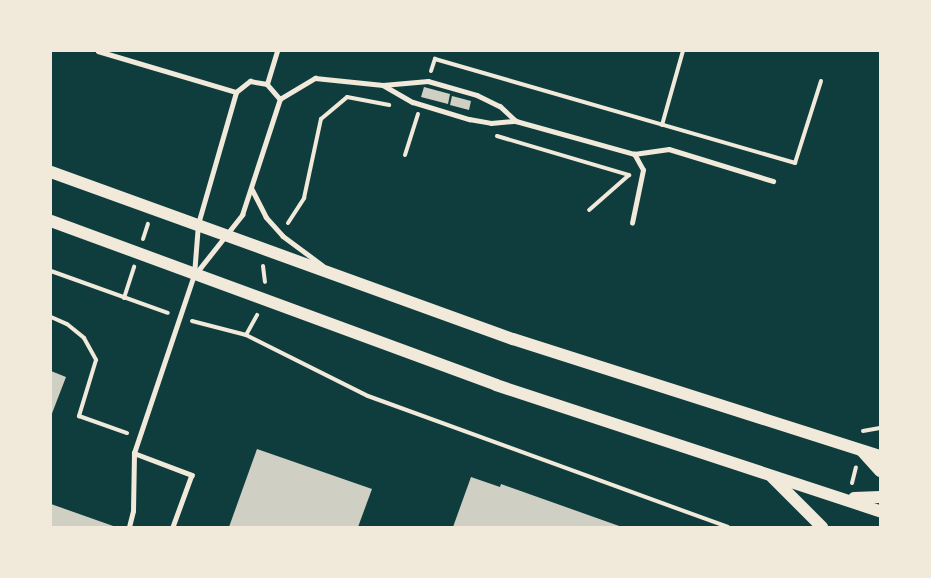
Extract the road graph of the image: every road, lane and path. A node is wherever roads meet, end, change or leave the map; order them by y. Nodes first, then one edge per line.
1 (98, 51) edge
2 (277, 51) edge
3 (683, 51) edge
4 (428, 81) junction
5 (821, 81) dead end
6 (267, 84) junction
7 (383, 85) junction
8 (236, 92) junction
9 (280, 99) junction
10 (399, 108) dead end
11 (408, 111) dead end
12 (418, 114) junction
13 (429, 117) dead end
14 (516, 121) junction
15 (662, 125) junction
16 (485, 133) dead end
17 (634, 154) junction
18 (405, 155) dead end
19 (51, 172) edge
20 (773, 181) dead end
21 (252, 188) junction
22 (590, 210) dead end
23 (266, 217) junction
24 (51, 221) edge
25 (632, 223) dead end
26 (198, 224) junction
27 (287, 224) junction
28 (293, 232) dead end
29 (228, 235) junction
30 (51, 271) edge
31 (331, 272) junction
32 (194, 275) junction
33 (51, 317) edge
34 (180, 318) junction
35 (880, 428) edge
36 (856, 429) dead end
37 (139, 438) junction
38 (861, 450) junction
39 (134, 453) junction
40 (880, 456) edge
41 (880, 471) edge
42 (766, 473) junction
43 (880, 497) edge
44 (847, 499) junction
45 (880, 511) edge
46 (129, 527) edge
47 (173, 527) edge
48 (728, 527) edge
49 (822, 527) edge

1 - 8 lane
2 - 6 lane
3 - 15 path
4 - 7 lane
4 - 14 lane
4 - 15 path
5 - 15 path
6 - 8 lane
6 - 9 lane
7 - 9 lane
7 - 14 lane
8 - 26 lane
9 - 21 lane
10 - 27 path
11 - 12 path
12 - 13 path
12 - 18 path
14 - 17 lane
16 - 22 path
17 - 20 lane
17 - 25 lane
19 - 26 main road
21 - 23 lane
21 - 29 lane
23 - 27 path
23 - 31 lane
24 - 32 main road
26 - 29 main road
26 - 32 lane
27 - 28 path
29 - 31 main road
29 - 32 lane
30 - 34 path
31 - 38 main road
32 - 34 lane
32 - 42 main road
33 - 37 path
34 - 37 lane
34 - 48 path
35 - 36 path
37 - 39 lane
38 - 40 main road
38 - 41 main road
39 - 46 lane
39 - 47 lane
42 - 44 main road
42 - 49 main road
43 - 44 main road
44 - 45 main road

